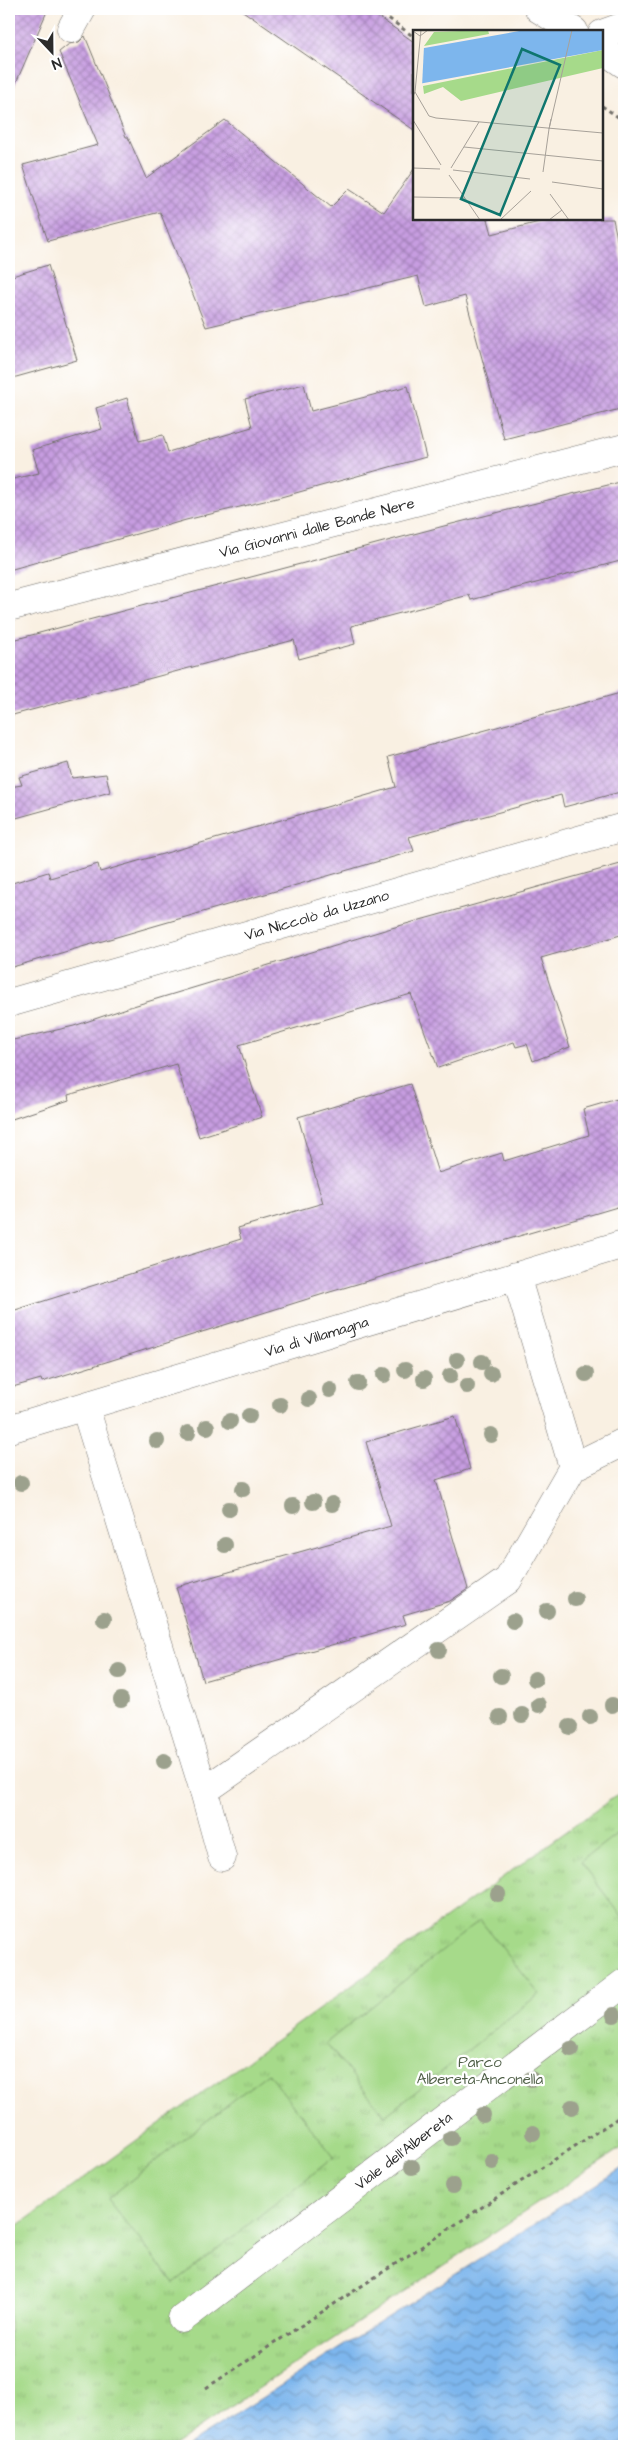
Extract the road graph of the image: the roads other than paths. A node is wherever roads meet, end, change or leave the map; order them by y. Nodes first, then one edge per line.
1 (539, 9) edge
2 (624, 26) edge
3 (572, 30) edge
4 (603, 34) edge
5 (603, 50) edge
6 (624, 64) edge
7 (624, 448) edge
8 (9, 608) edge
9 (624, 827) edge
10 (9, 1003) edge
11 (624, 1244) edge
12 (516, 1276) junction
13 (85, 1407) junction
14 (9, 1429) edge
15 (624, 1442) edge
16 (573, 1466) junction
17 (204, 1791) junction
18 (222, 1857) dead end
19 (624, 1983) edge
20 (182, 2319) dead end

1 - 3 street
2 - 4 street
5 - 6 street
7 - 8 street, Via Giovanni dalle Bande Nere
9 - 10 street, Via Niccolò da Uzzano
11 - 12 street, Via di Villamagna
12 - 13 street, Via di Villamagna
12 - 16 street
13 - 14 street, Via di Villamagna
13 - 17 street
15 - 16 street
16 - 17 street
17 - 18 street
19 - 20 street, Viale dell'Albereta

